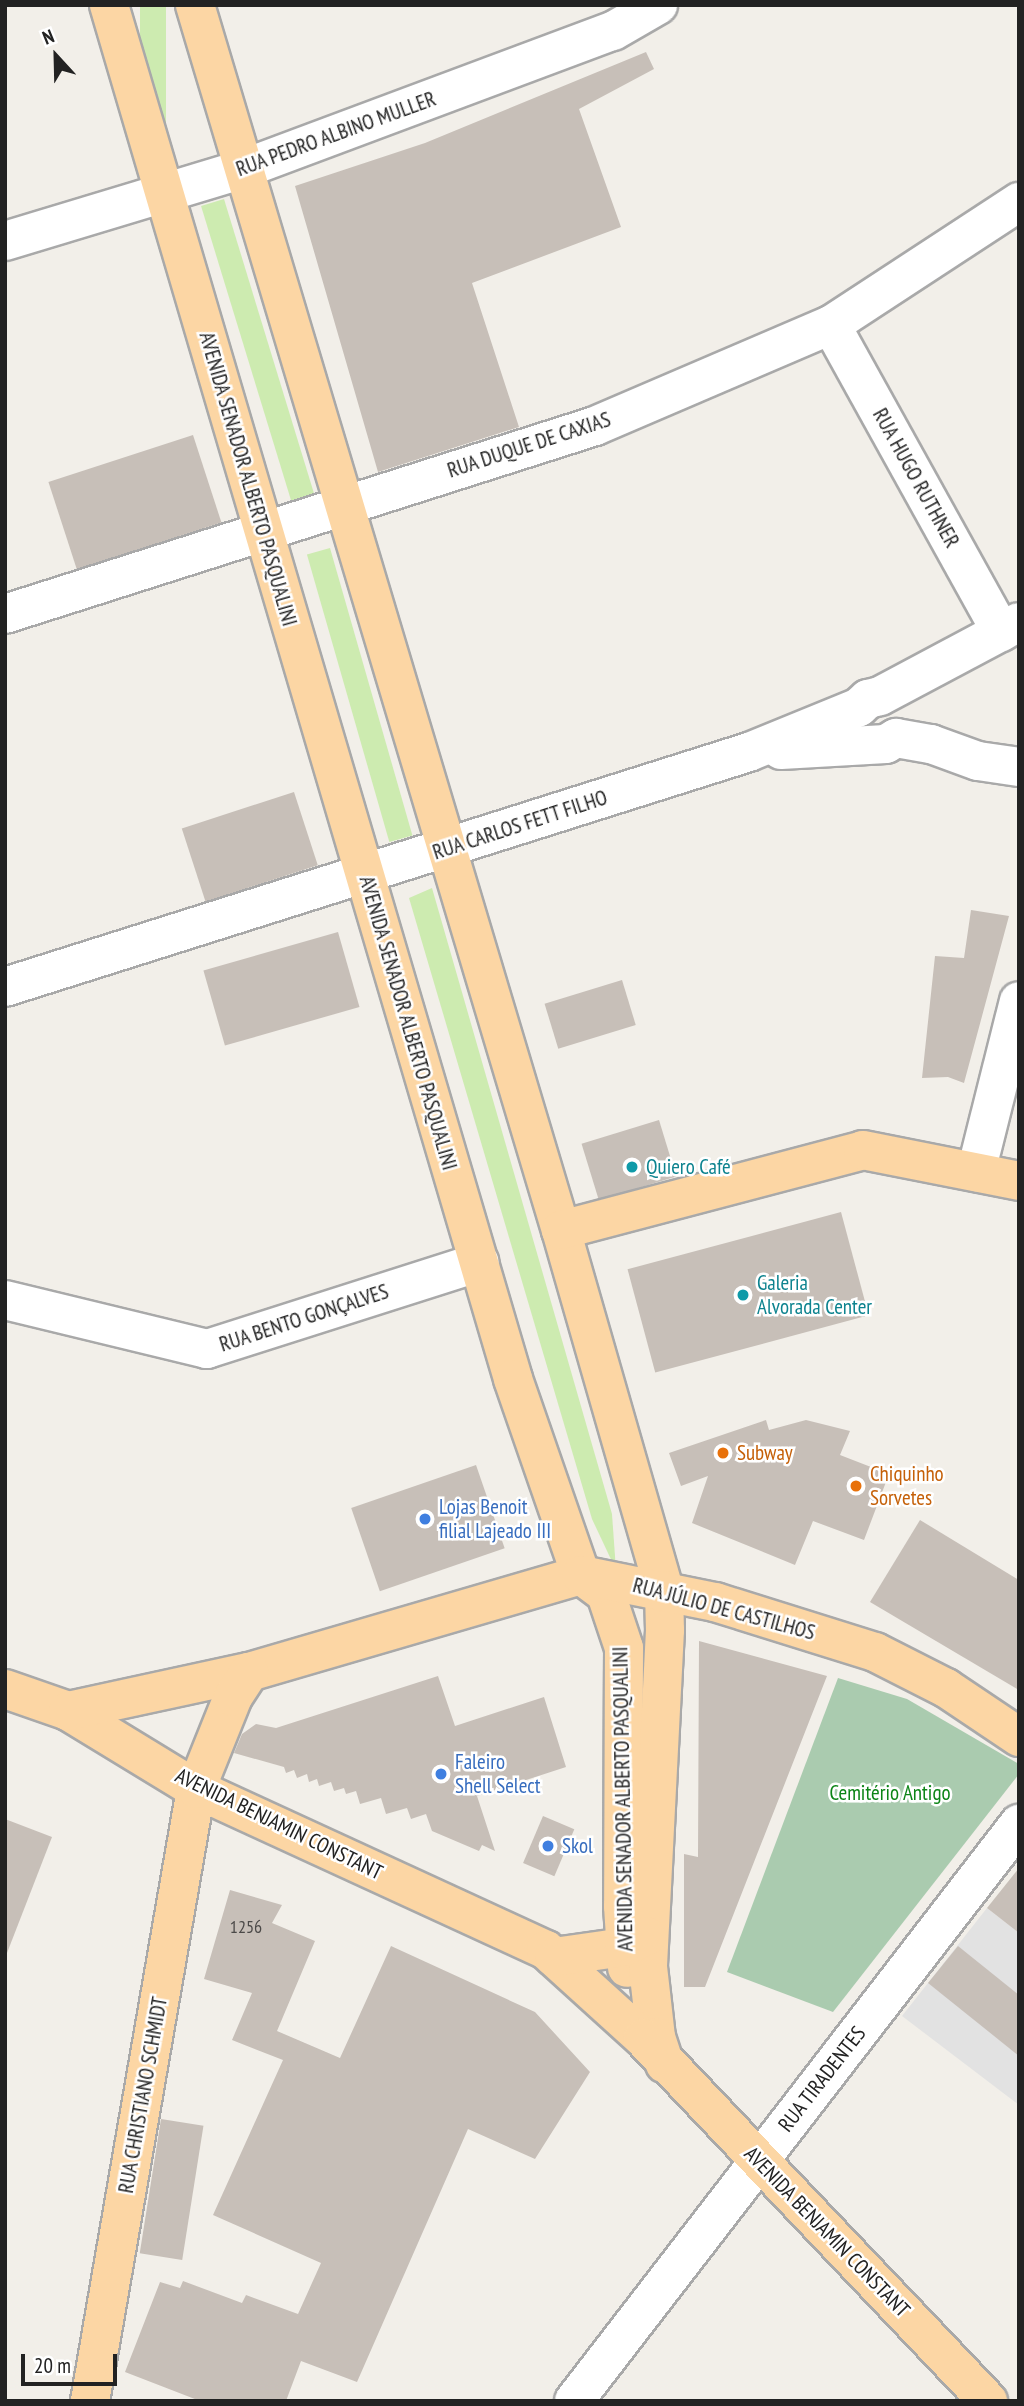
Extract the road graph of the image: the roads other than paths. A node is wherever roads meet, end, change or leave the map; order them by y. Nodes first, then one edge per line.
1 (109, 5) edge
2 (195, 5) edge
3 (657, 5) edge
4 (608, 18) edge
5 (243, 169) junction
6 (164, 194) junction
7 (1019, 202) edge
8 (5, 241) edge
9 (831, 325) junction
10 (344, 506) junction
11 (264, 531) junction
12 (5, 614) edge
13 (1010, 627) edge
14 (892, 722) junction
15 (1019, 767) edge
16 (447, 848) junction
17 (364, 874) junction
18 (5, 987) edge
19 (1019, 1001) edge
20 (976, 1172) junction
21 (1019, 1181) edge
22 (561, 1230) junction
23 (479, 1262) junction
24 (5, 1300) edge
25 (581, 1575) junction
26 (664, 1590) junction
27 (249, 1672) junction
28 (5, 1689) edge
29 (68, 1711) junction
30 (1019, 1738) edge
31 (196, 1789) junction
32 (1019, 1824) edge
33 (640, 1950) junction
34 (554, 1957) junction
35 (654, 2051) junction
36 (758, 2161) junction
37 (90, 2401) edge
38 (574, 2401) edge
39 (988, 2401) edge

1 - 6 main road, AVENIDA SENADOR ALBERTO PASQUALINI
2 - 5 main road, AVENIDA SENADOR ALBERTO PASQUALINI
3 - 4 street, RUA PEDRO ALBINO MULLER
4 - 5 street, RUA PEDRO ALBINO MULLER
5 - 6 street, RUA PEDRO ALBINO MULLER
5 - 10 main road, AVENIDA SENADOR ALBERTO PASQUALINI
6 - 8 street, RUA PEDRO ALBINO MULLER
6 - 11 main road, AVENIDA SENADOR ALBERTO PASQUALINI
7 - 9 street, RUA DUQUE DE CAXIAS
9 - 10 street, RUA DUQUE DE CAXIAS
9 - 13 street, RUA HUGO RUTHNER
10 - 11 street, RUA DUQUE DE CAXIAS
10 - 16 main road, AVENIDA SENADOR ALBERTO PASQUALINI
11 - 12 street, RUA DUQUE DE CAXIAS
11 - 17 main road, AVENIDA SENADOR ALBERTO PASQUALINI
13 - 14 street
14 - 15 street
14 - 16 street, RUA CARLOS FETT FILHO
16 - 17 street, RUA CARLOS FETT FILHO
16 - 22 main road, AVENIDA SENADOR ALBERTO PASQUALINI
17 - 18 street, RUA CARLOS FETT FILHO
17 - 23 main road, AVENIDA SENADOR ALBERTO PASQUALINI
19 - 20 street
20 - 21 main road
20 - 22 main road
22 - 26 main road, AVENIDA SENADOR ALBERTO PASQUALINI
23 - 24 street, RUA BENTO GONÇALVES
23 - 25 main road, AVENIDA SENADOR ALBERTO PASQUALINI
25 - 26 main road, RUA JÚLIO DE CASTILHOS
25 - 27 main road, RUA JÚLIO DE CASTILHOS
25 - 33 main road, AVENIDA SENADOR ALBERTO PASQUALINI
26 - 30 main road, RUA JÚLIO DE CASTILHOS
26 - 33 main road, AVENIDA SENADOR ALBERTO PASQUALINI
27 - 29 main road, RUA JÚLIO DE CASTILHOS
27 - 31 main road
28 - 29 main road, AVENIDA BENJAMIN CONSTANT
29 - 31 main road, AVENIDA BENJAMIN CONSTANT
31 - 34 main road, AVENIDA BENJAMIN CONSTANT
31 - 37 main road, RUA CHRISTIANO SCHMIDT
32 - 36 street, RUA TIRADENTES
33 - 34 main road
33 - 35 main road, AVENIDA SENADOR ALBERTO PASQUALINI
34 - 35 main road, AVENIDA BENJAMIN CONSTANT
35 - 36 main road, AVENIDA BENJAMIN CONSTANT
36 - 38 street, RUA TIRADENTES
36 - 39 main road, AVENIDA BENJAMIN CONSTANT

